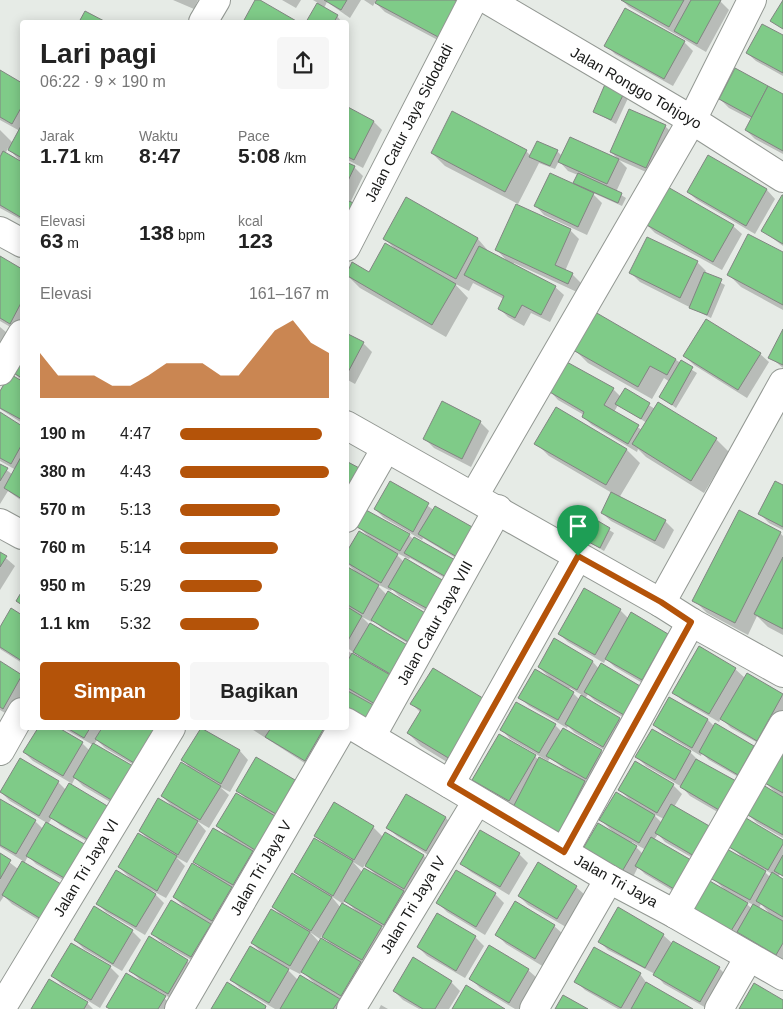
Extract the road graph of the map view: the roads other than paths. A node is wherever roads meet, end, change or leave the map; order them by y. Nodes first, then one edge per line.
1 (216, 0) edge
2 (473, 0) edge
3 (488, 0) edge
4 (752, 0) edge
5 (204, 20) edge
6 (692, 120) junction
7 (783, 178) edge
8 (0, 231) edge
9 (349, 240) edge
10 (20, 243) edge
11 (20, 337) edge
12 (0, 371) edge
13 (783, 383) edge
14 (349, 427) edge
15 (386, 448) junction
16 (474, 496) junction
17 (498, 509) junction
18 (349, 513) edge
19 (0, 523) edge
20 (20, 534) edge
21 (578, 556) junction
22 (661, 602) junction
23 (691, 622) junction
24 (783, 673) edge
25 (20, 716) edge
26 (349, 724) edge
27 (783, 725) edge
28 (170, 730) edge
29 (341, 730) edge
30 (372, 737) junction
31 (0, 751) edge
32 (450, 784) junction
33 (477, 801) junction
34 (564, 852) junction
35 (610, 880) junction
36 (675, 914) junction
37 (749, 957) junction
38 (780, 969) edge
39 (1, 1009) edge
40 (179, 1009) edge
41 (351, 1009) edge
42 (534, 1009) edge
43 (719, 1009) edge

1 - 5 street
2 - 9 street, Jalan Catur Jaya Sidodadi
3 - 6 street, Jalan Ronggo Tohjoyo
4 - 6 street
6 - 7 street, Jalan Ronggo Tohjoyo
6 - 16 street
8 - 10 street
11 - 12 street
13 - 22 street
14 - 15 street
15 - 16 street
15 - 18 street
16 - 17 street
17 - 21 street
17 - 30 street, Jalan Catur Jaya VIII
19 - 20 street
21 - 22 street
21 - 32 street
22 - 23 street
23 - 24 street
23 - 34 street
25 - 31 street
26 - 30 street, Jalan Tri Jaya
27 - 36 street
28 - 39 street, Jalan Tri Jaya VI
29 - 40 street, Jalan Tri Jaya V
30 - 32 street, Jalan Tri Jaya
32 - 33 street, Jalan Tri Jaya
33 - 34 street, Jalan Tri Jaya
33 - 41 street, Jalan Tri Jaya IV
34 - 35 street, Jalan Tri Jaya
35 - 36 street, Jalan Tri Jaya
35 - 42 street
36 - 37 street, Jalan Tri Jaya
37 - 38 street, Jalan Tri Jaya
37 - 43 street

